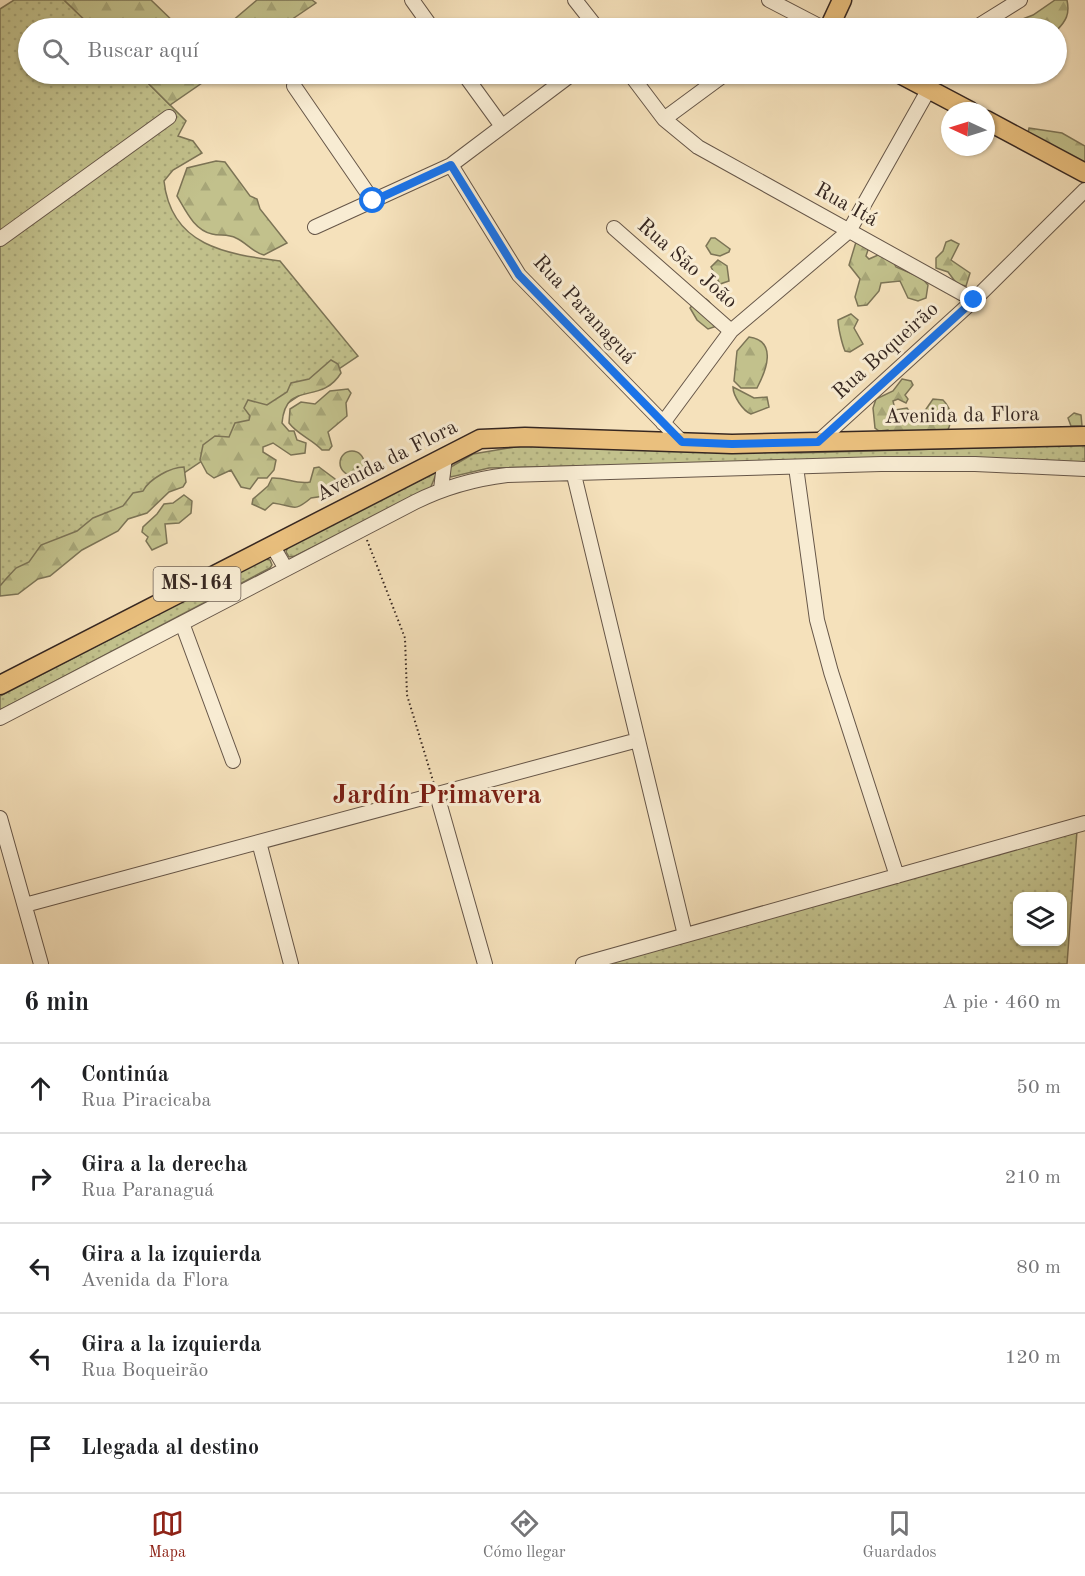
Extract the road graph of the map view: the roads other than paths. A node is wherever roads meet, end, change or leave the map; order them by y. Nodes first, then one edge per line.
1 (412, 0) edge
2 (575, 0) edge
3 (768, 0) edge
4 (842, 0) edge
5 (1020, 0) edge
6 (801, 17) edge
7 (425, 18) edge
8 (589, 18) edge
9 (834, 18) edge
10 (991, 18) edge
11 (471, 84) edge
12 (558, 84) edge
13 (638, 84) edge
14 (711, 84) edge
15 (920, 84) edge
16 (294, 86) dead end
17 (929, 89) junction
18 (953, 102) edge
19 (169, 117) dead end
20 (664, 119) junction
21 (501, 125) junction
22 (995, 125) edge
23 (451, 165) junction
24 (1085, 173) edge
25 (1085, 190) edge
26 (373, 201) junction
27 (315, 227) dead end
28 (614, 228) dead end
29 (849, 231) junction
30 (0, 239) edge
31 (974, 300) junction
32 (731, 332) junction
33 (663, 423) junction
34 (1085, 436) edge
35 (682, 442) junction
36 (818, 442) junction
37 (445, 457) junction
38 (796, 467) junction
39 (1085, 469) edge
40 (574, 475) junction
41 (441, 489) junction
42 (272, 545) junction
43 (286, 569) junction
44 (182, 623) junction
45 (0, 685) edge
46 (0, 718) edge
47 (638, 740) junction
48 (233, 760) dead end
49 (437, 795) junction
50 (0, 818) edge
51 (1085, 823) edge
52 (259, 842) junction
53 (897, 876) junction
54 (25, 905) junction
55 (685, 935) junction
56 (41, 964) edge
57 (291, 964) edge
58 (485, 964) edge
59 (583, 964) edge

1 - 7 street
2 - 8 street
3 - 6 street
4 - 9 main road
5 - 10 street
11 - 21 street
12 - 21 street
13 - 20 street, Rua Itá
14 - 20 street
15 - 17 main road
16 - 26 street
17 - 18 main road
17 - 29 street
19 - 30 street
20 - 29 street, Rua Itá
21 - 23 street
22 - 24 main road
23 - 26 street
23 - 33 street, Rua Paranaguá
25 - 31 street, Rua Boqueirão
26 - 27 street
28 - 32 street, Rua São João
29 - 31 street, Rua Itá
29 - 32 street
31 - 36 street, Rua Boqueirão
32 - 33 street
33 - 35 street, Rua Paranaguá
34 - 36 main road, Avenida da Flora / MS-164
35 - 36 main road, Avenida da Flora / MS-164
35 - 37 main road, Avenida da Flora / MS-164
37 - 41 street
37 - 42 main road, Avenida da Flora / MS-164
38 - 39 street
38 - 40 street
38 - 53 street
40 - 41 street
40 - 47 street
41 - 43 street
42 - 43 street
42 - 45 main road, Avenida da Flora / MS-164
43 - 44 street
44 - 46 street
44 - 48 street
47 - 49 street
47 - 55 street
49 - 52 street
49 - 58 street
50 - 54 street
51 - 53 street
52 - 54 street
52 - 57 street
53 - 55 street
54 - 56 street
55 - 59 street

